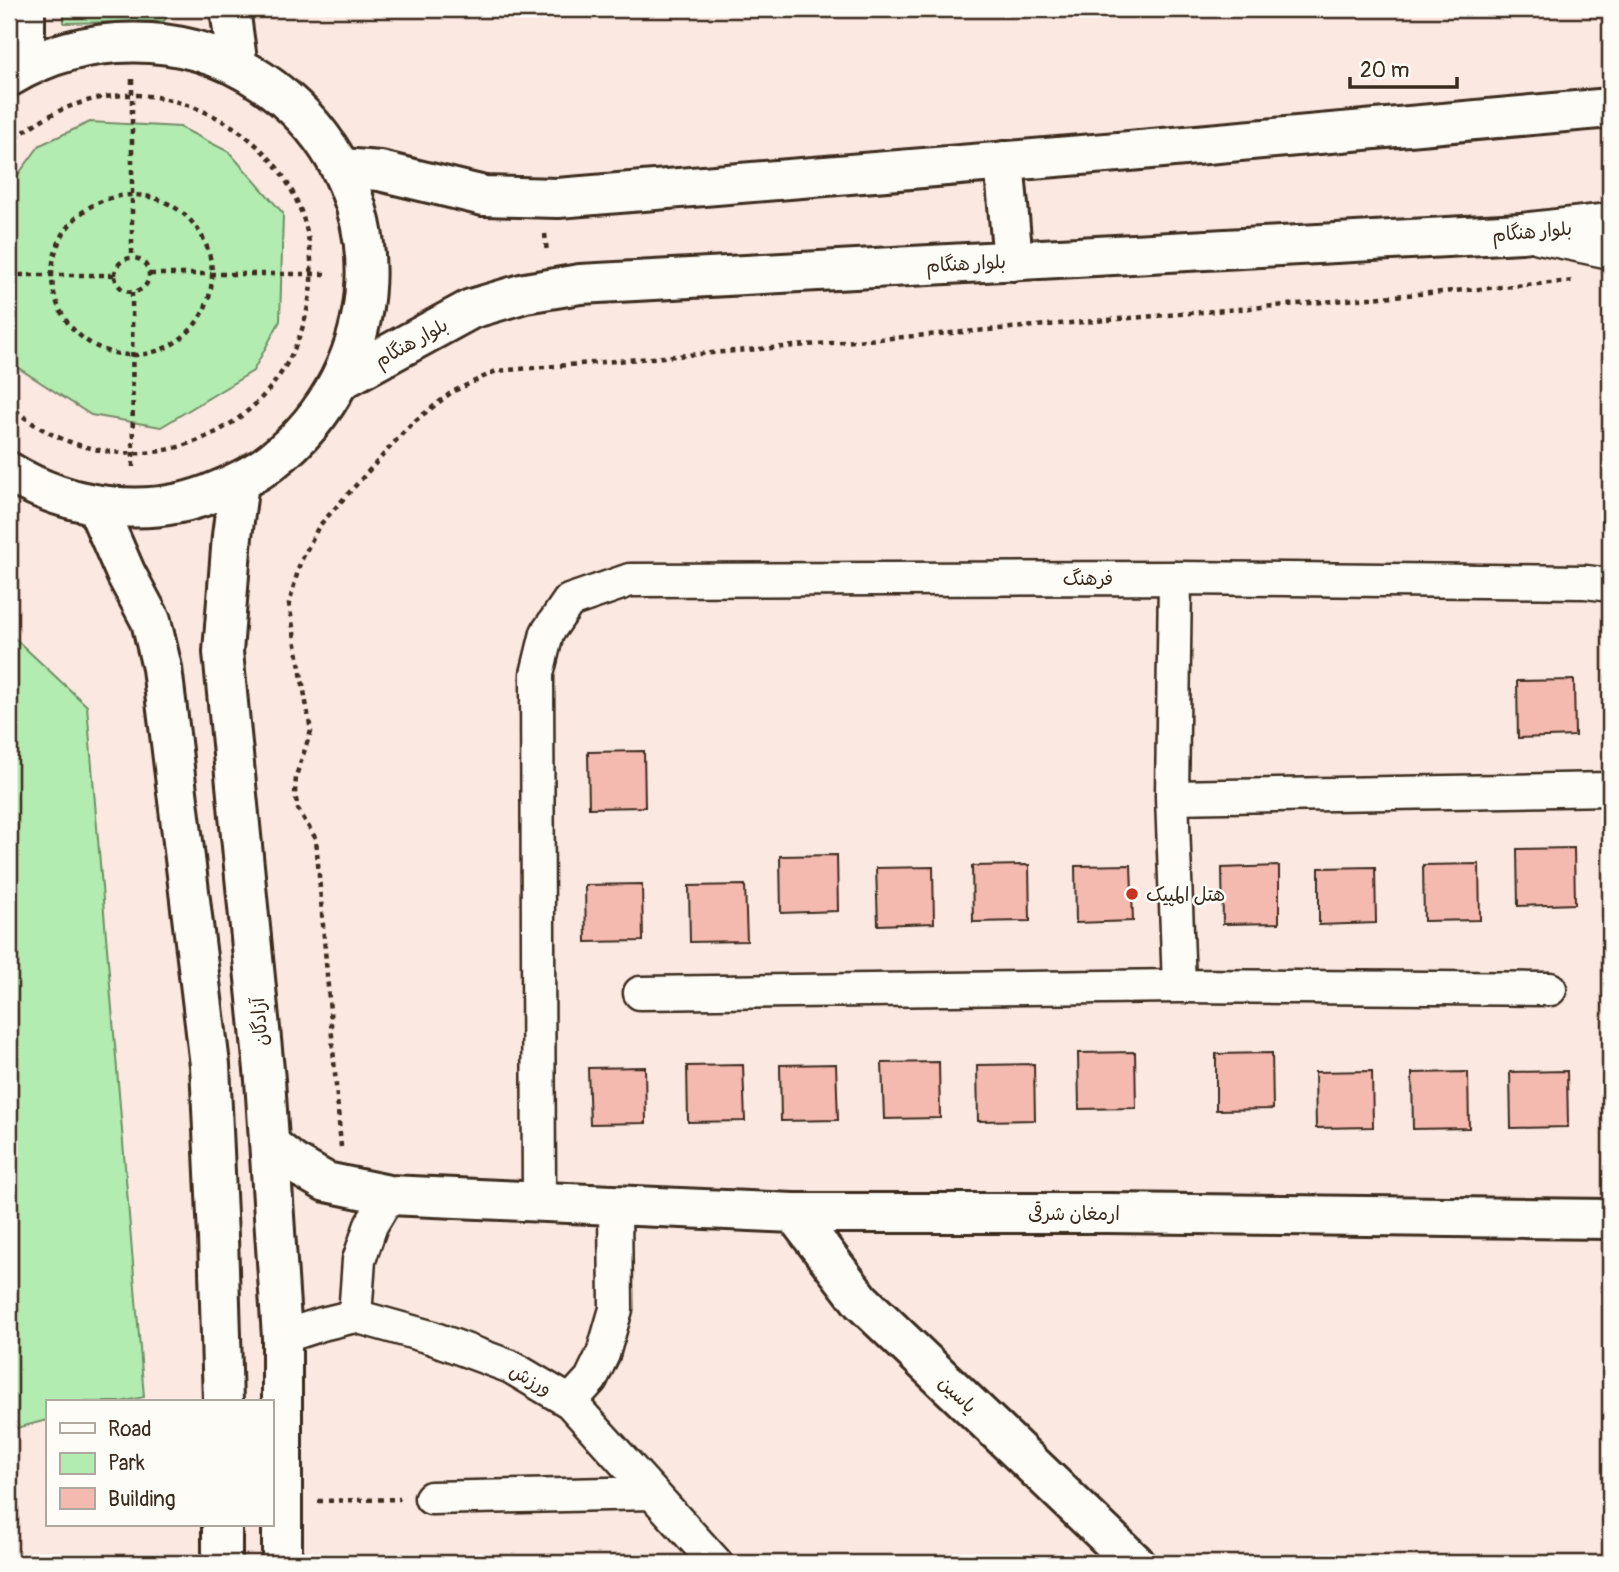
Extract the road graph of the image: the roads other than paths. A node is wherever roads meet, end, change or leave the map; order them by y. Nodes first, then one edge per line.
1 (25, 9) edge
2 (230, 9) edge
3 (238, 67) junction
4 (17, 72) edge
5 (1610, 108) edge
6 (1004, 161) junction
7 (341, 168) junction
8 (1610, 223) edge
9 (1521, 233) junction
10 (1610, 251) edge
11 (1013, 261) junction
12 (341, 380) junction
13 (9, 472) edge
14 (239, 482) junction
15 (114, 506) junction
16 (1175, 578) junction
17 (1610, 585) edge
18 (1610, 789) edge
19 (1172, 797) junction
20 (1179, 986) junction
21 (1550, 989) dead end
22 (640, 992) dead end
23 (270, 1145) junction
24 (389, 1195) junction
25 (539, 1201) junction
26 (615, 1205) junction
27 (794, 1213) junction
28 (1610, 1219) edge
29 (355, 1317) junction
30 (282, 1337) junction
31 (222, 1400) edge
32 (570, 1402) junction
33 (651, 1493) junction
34 (431, 1498) road end
35 (222, 1526) edge
36 (222, 1563) edge
37 (282, 1563) edge
38 (716, 1563) edge
39 (1135, 1563) edge

1 - 4 main road
2 - 3 main road
3 - 4 main road
3 - 7 main road
5 - 6 main road
6 - 7 main road
6 - 11 main road
7 - 12 main road
8 - 9 main road, بلوار هنگام
9 - 10 street
9 - 11 main road, بلوار هنگام
11 - 12 main road, بلوار هنگام
12 - 14 main road
13 - 15 main road
14 - 15 main road
14 - 23 main road, آزادگان
15 - 31 main road
16 - 17 street, فرهنگ
16 - 19 street
16 - 25 street, فرهنگ
18 - 19 street
19 - 20 street
20 - 21 street
20 - 22 street
23 - 24 main road, ارمغان شرقی
23 - 30 main road, آزادگان
24 - 25 main road, ارمغان شرقی
24 - 29 street
25 - 26 main road, ارمغان شرقی
26 - 27 main road, ارمغان شرقی
26 - 32 street
27 - 28 main road, ارمغان شرقی
27 - 39 main road, یاسین
29 - 30 street, ورزش
29 - 32 street, ورزش
30 - 37 main road, آزادگان
32 - 33 street, ورزش
33 - 34 street
33 - 38 street, ورزش
35 - 36 main road

